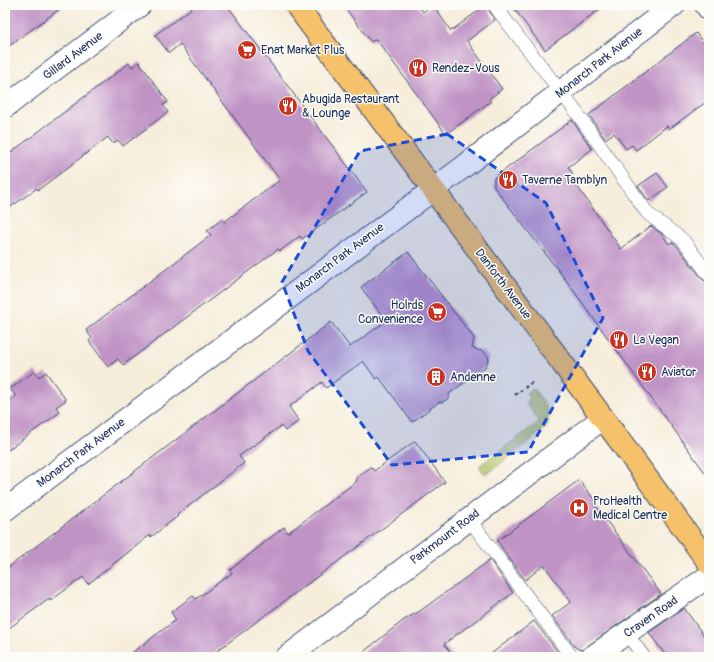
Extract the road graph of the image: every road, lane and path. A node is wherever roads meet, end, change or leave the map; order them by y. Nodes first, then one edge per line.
1 (140, 5) edge
2 (296, 5) edge
3 (494, 5) edge
4 (674, 5) edge
5 (706, 5) edge
6 (709, 9) edge
7 (562, 92) junction
8 (5, 107) edge
9 (433, 188) junction
10 (709, 275) edge
11 (534, 381) dead end
12 (515, 395) dead end
13 (603, 418) junction
14 (5, 510) edge
15 (469, 519) junction
16 (709, 563) edge
17 (709, 576) edge
18 (627, 634) junction
19 (287, 657) edge
20 (572, 657) edge
21 (592, 657) edge
22 (644, 657) edge

1 - 8 street, Gillard Avenue
2 - 9 main road, Danforth Avenue
3 - 7 lane
4 - 7 street, Monarch Park Avenue
5 - 6 street
7 - 9 street, Monarch Park Avenue
7 - 10 lane
9 - 13 main road, Danforth Avenue
9 - 14 street, Monarch Park Avenue
11 - 12 path
13 - 15 street, Parkmount Road
13 - 16 main road, Danforth Avenue
15 - 19 street, Parkmount Road
15 - 20 lane
17 - 18 street, Craven Road
18 - 21 street, Craven Road
18 - 22 lane

